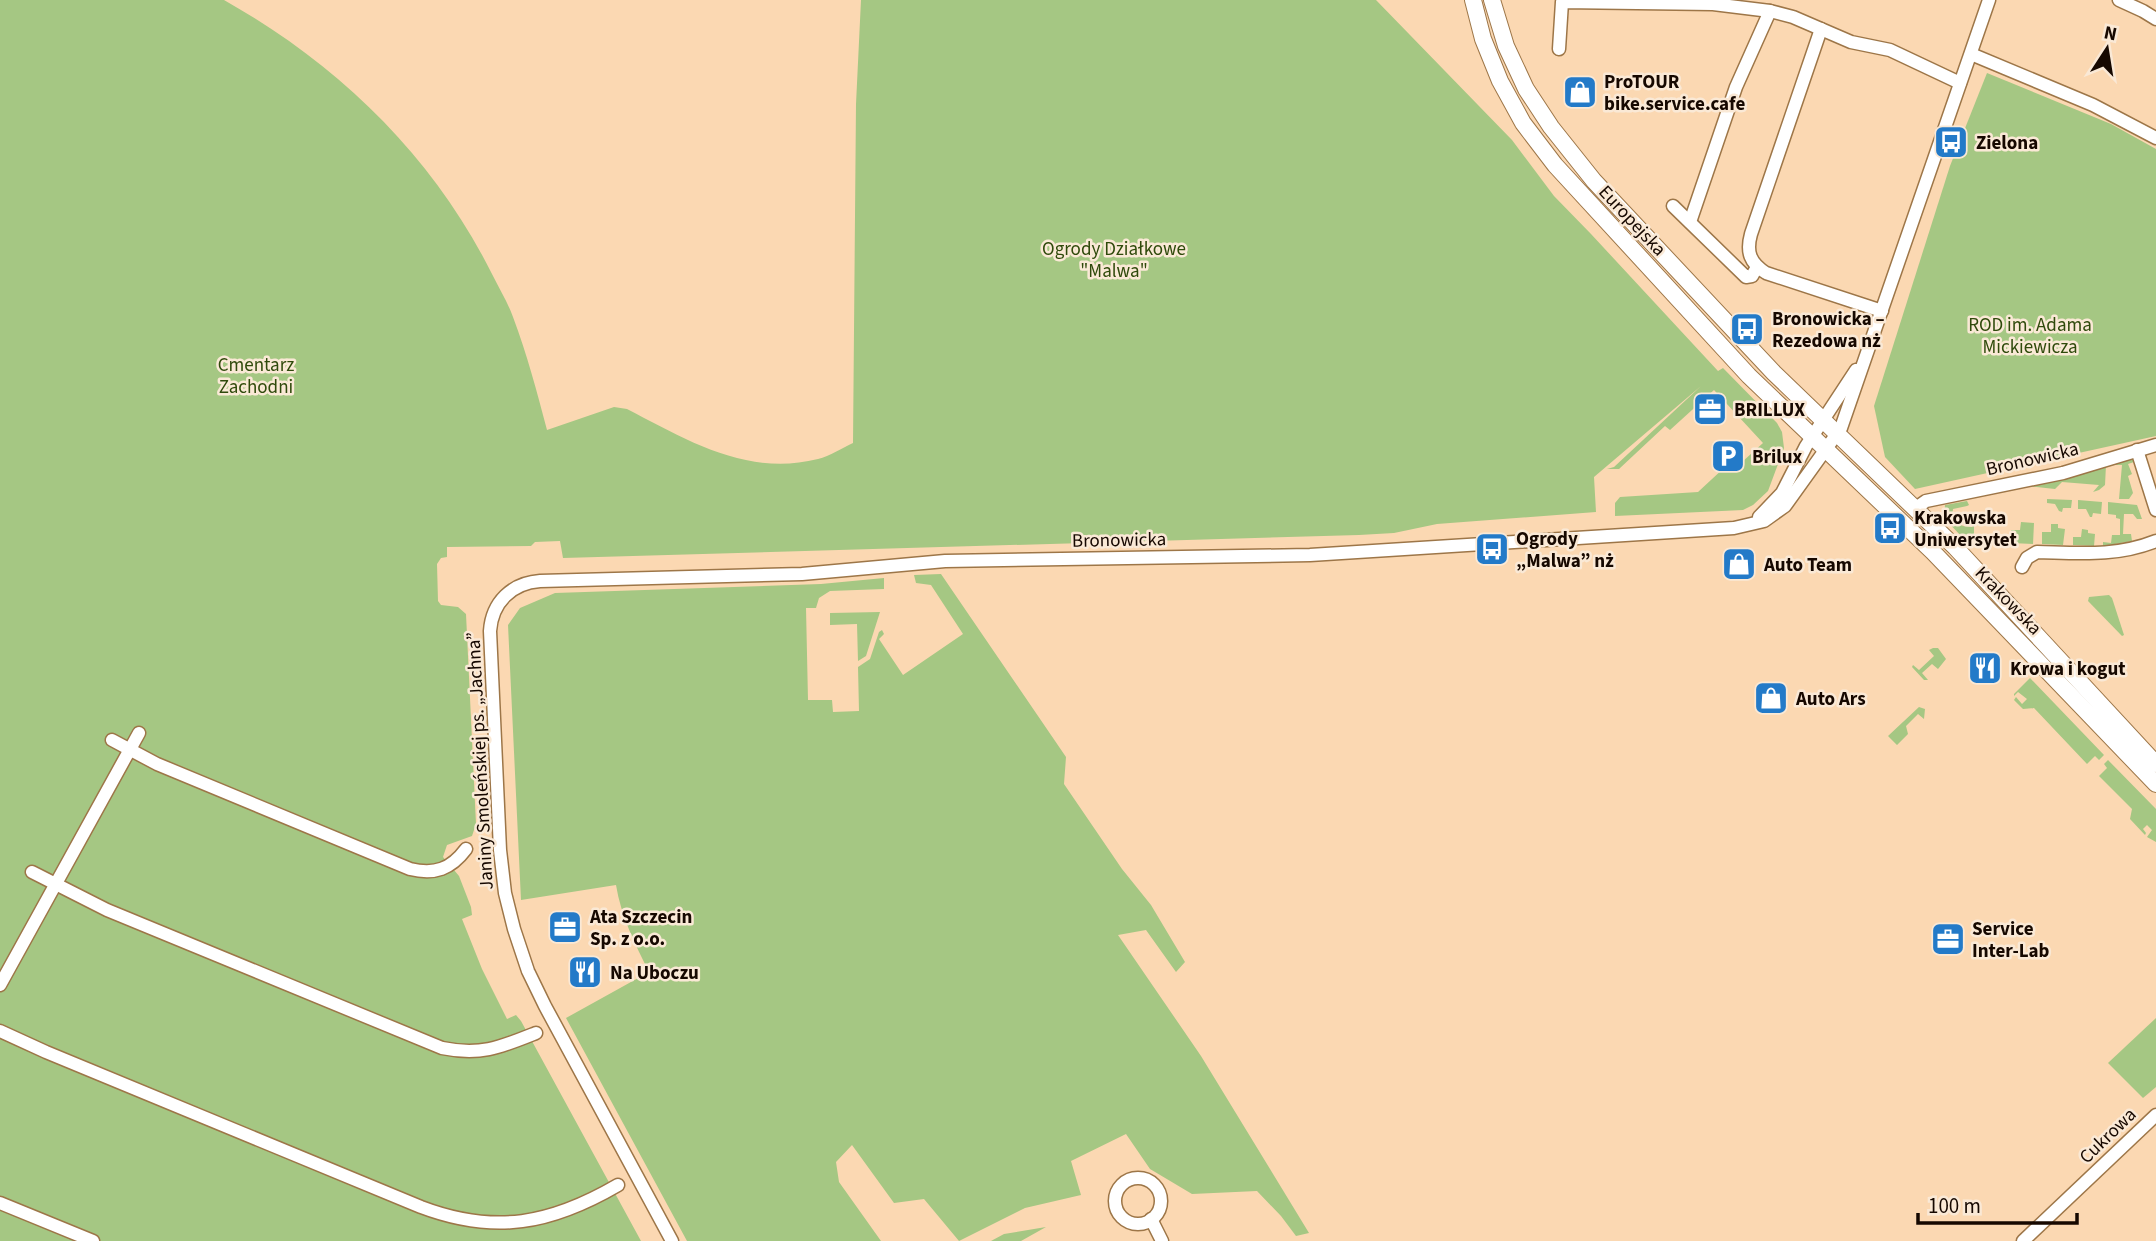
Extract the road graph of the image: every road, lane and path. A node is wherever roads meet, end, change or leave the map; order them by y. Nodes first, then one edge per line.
1 (1473, 0) edge
2 (1492, 0) edge
3 (1989, 0) edge
4 (2119, 0) edge
5 (2146, 5) edge
6 (1770, 10) junction
7 (2156, 19) edge
8 (1821, 29) junction
9 (1559, 49) dead end
10 (1970, 54) junction
11 (1960, 83) junction
12 (2156, 138) edge
13 (1673, 206) dead end
14 (1690, 222) junction
15 (1757, 267) junction
16 (1882, 311) junction
17 (1871, 342) junction
18 (1824, 421) junction
19 (1838, 433) junction
20 (1812, 437) junction
21 (2156, 445) edge
22 (1827, 450) junction
23 (2137, 450) junction
24 (1916, 508) junction
25 (2156, 510) edge
26 (1722, 529) junction
27 (2156, 541) edge
28 (2022, 568) dead end
29 (518, 586) joint
30 (139, 733) dead end
31 (112, 740) dead end
32 (129, 750) junction
33 (2156, 764) edge
34 (2156, 784) edge
35 (466, 849) dead end
36 (32, 872) dead end
37 (55, 884) junction
38 (0, 985) edge
39 (0, 1031) edge
40 (536, 1033) dead end
41 (2156, 1115) edge
42 (618, 1185) dead end
43 (0, 1203) edge
44 (1151, 1219) dead end
45 (93, 1241) edge
46 (672, 1241) edge
47 (1162, 1241) edge
48 (2023, 1241) edge

1 - 20 main road, Europejska
2 - 18 main road, Europejska
3 - 10 street
4 - 5 street
5 - 7 street
6 - 8 street
6 - 9 street
6 - 14 street
8 - 11 street
8 - 15 street
10 - 11 street
10 - 12 street
11 - 16 street
13 - 14 street
14 - 15 street
15 - 16 street
16 - 17 street
17 - 18 street
17 - 19 street
18 - 19 main road, Krakowska
18 - 20 street
19 - 22 street
19 - 24 main road, Krakowska
20 - 22 main road, Krakowska
20 - 26 street, Bronowicka
21 - 23 street, Bronowicka
22 - 26 street, Bronowicka
22 - 34 main road, Krakowska
23 - 24 street, Bronowicka
23 - 25 street
24 - 33 main road, Krakowska
26 - 29 street, Bronowicka
27 - 28 street, Krakowska
29 - 46 street, Janiny Smoleńskiej ps. „Jachna”
30 - 32 street
31 - 32 street
32 - 35 street
32 - 37 street
36 - 37 street
37 - 38 street
37 - 40 street
39 - 42 street
41 - 48 street, Cukrowa
43 - 45 street
44 - 47 street

